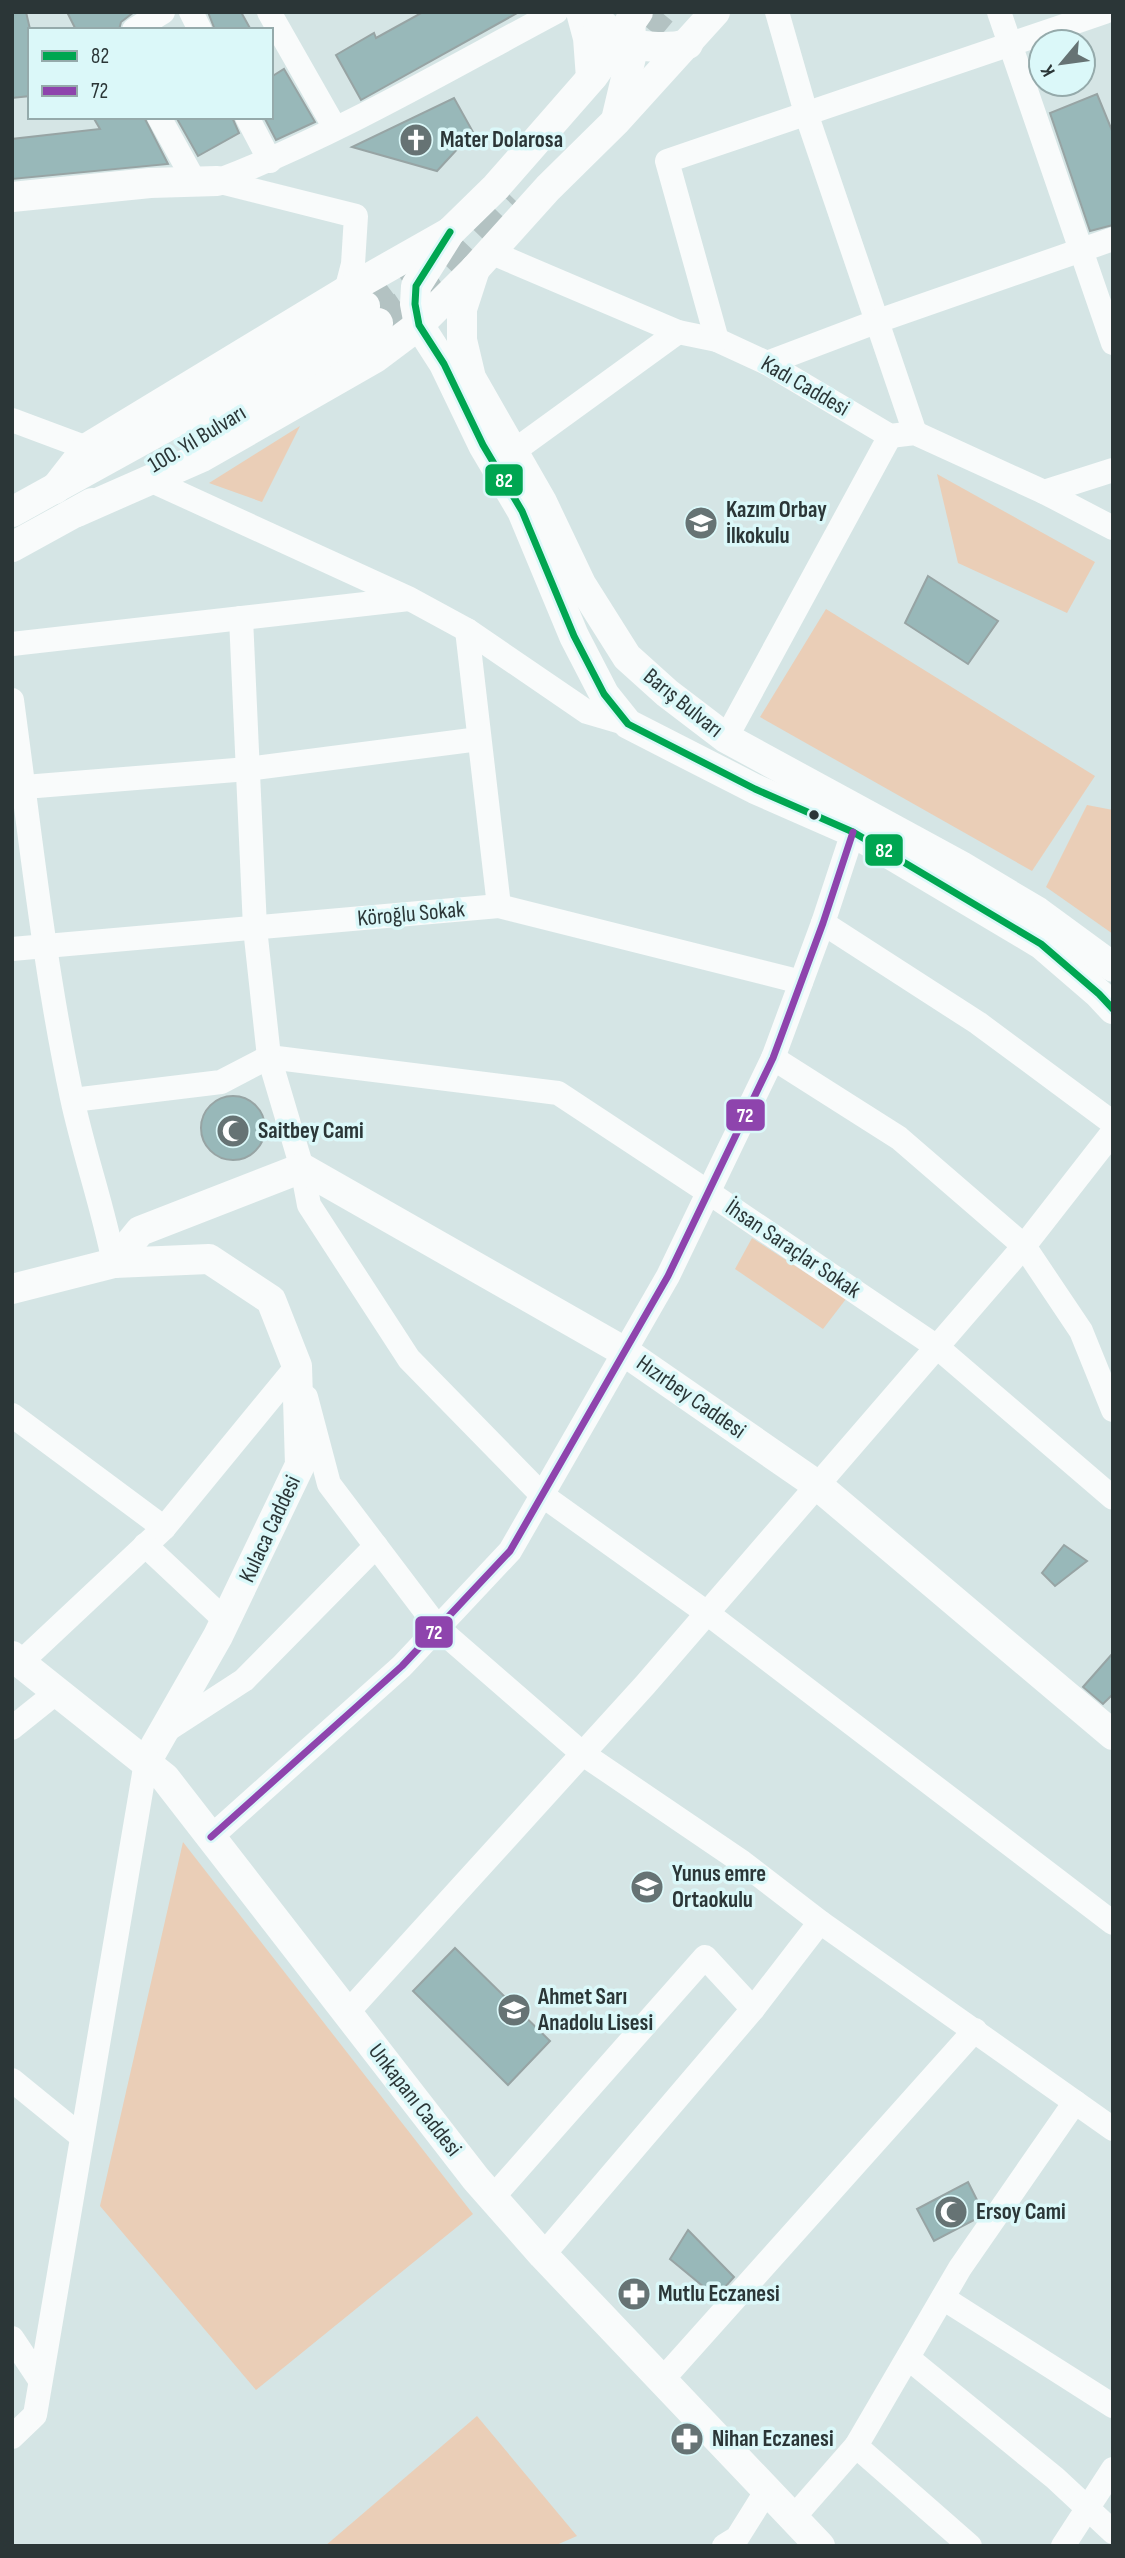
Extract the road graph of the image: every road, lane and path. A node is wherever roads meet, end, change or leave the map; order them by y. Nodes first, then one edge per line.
1 (163, 12) edge
2 (191, 12) edge
3 (269, 12) edge
4 (556, 12) edge
5 (581, 12) edge
6 (590, 12) edge
7 (777, 12) edge
8 (999, 12) edge
9 (1105, 12) edge
10 (704, 13) edge
11 (629, 26) edge
12 (137, 28) edge
13 (199, 28) edge
14 (688, 44) junction
15 (1009, 44) junction
16 (591, 78) junction
17 (806, 113) junction
18 (160, 119) edge
19 (248, 119) edge
20 (617, 120) junction
21 (335, 128) junction
22 (270, 161) junction
23 (206, 181) junction
24 (12, 197) edge
25 (450, 232) junction
26 (1113, 239) edge
27 (1080, 250) junction
28 (483, 260) junction
29 (363, 307) junction
30 (421, 315) junction
31 (878, 321) junction
32 (678, 332) junction
33 (718, 340) junction
34 (1113, 343) edge
35 (375, 358) junction
36 (767, 363) junction
37 (444, 365) junction
38 (471, 378) junction
39 (12, 420) edge
40 (915, 433) junction
41 (890, 436) junction
42 (87, 449) junction
43 (514, 451) junction
44 (1113, 470) edge
45 (150, 480) junction
46 (55, 489) junction
47 (1044, 492) junction
48 (12, 512) edge
49 (77, 512) junction
50 (1113, 528) edge
51 (12, 547) edge
52 (410, 599) junction
53 (241, 618) junction
54 (467, 630) junction
55 (12, 644) edge
56 (12, 700) edge
57 (628, 723) junction
58 (726, 738) junction
59 (479, 739) junction
60 (248, 769) junction
61 (18, 787) edge
62 (853, 832) junction
63 (499, 906) junction
64 (823, 923) junction
65 (255, 928) junction
66 (44, 946) junction
67 (12, 949) edge
68 (1113, 967) edge
69 (802, 982) junction
70 (1113, 1009) edge
71 (269, 1057) junction
72 (773, 1058) junction
73 (73, 1100) junction
74 (1113, 1123) edge
75 (1113, 1132) edge
76 (302, 1168) junction
77 (708, 1192) junction
78 (1024, 1246) junction
79 (114, 1263) junction
80 (12, 1289) edge
81 (937, 1347) junction
82 (625, 1352) junction
83 (297, 1366) junction
84 (1113, 1410) edge
85 (12, 1416) edge
86 (817, 1485) junction
87 (542, 1495) junction
88 (1113, 1498) edge
89 (164, 1528) junction
90 (145, 1545) junction
91 (376, 1546) junction
92 (707, 1613) junction
93 (226, 1622) junction
94 (438, 1628) junction
95 (16, 1660) edge
96 (57, 1692) junction
97 (12, 1727) edge
98 (163, 1732) junction
99 (1113, 1735) edge
100 (583, 1754) junction
101 (146, 1762) junction
102 (211, 1837) junction
103 (820, 1922) junction
104 (1113, 1923) edge
105 (753, 2009) junction
106 (348, 2013) junction
107 (975, 2029) junction
108 (12, 2080) edge
109 (1075, 2102) junction
110 (1111, 2126) edge
111 (82, 2137) junction
112 (493, 2197) junction
113 (543, 2255) junction
114 (943, 2298) junction
115 (12, 2338) edge
116 (908, 2358) junction
117 (663, 2379) junction
118 (40, 2380) junction
119 (1113, 2406) edge
120 (12, 2437) edge
121 (856, 2446) junction
122 (1113, 2469) edge
123 (767, 2490) junction
124 (1086, 2509) junction
125 (793, 2518) junction
126 (1113, 2532) edge
127 (724, 2546) edge
128 (820, 2546) edge
129 (970, 2546) edge
130 (1063, 2546) edge

1 - 12 street
2 - 13 street
3 - 21 street
4 - 21 street
5 - 16 main road
6 - 11 main road
7 - 17 street
8 - 15 street
9 - 15 street
10 - 14 main road
11 - 14 main road
11 - 16 main road
11 - 20 main road
14 - 20 main road
15 - 17 street
15 - 27 street
16 - 25 main road
17 - 31 street
17 - 33 street
18 - 23 street
19 - 22 street
20 - 28 main road
21 - 22 street
22 - 23 street
23 - 24 main road
23 - 29 street
25 - 29 main road
25 - 30 main road
26 - 27 street
27 - 31 street
27 - 34 street
28 - 30 main road
28 - 32 street, Kadı Caddesi
28 - 38 main road, Barış Bulvarı
29 - 30 main road
29 - 42 main road
29 - 46 main road, 100. Yıl Bulvarı
29 - 49 main road, 100. Yıl Bulvarı
30 - 35 main road
30 - 37 main road, Barış Bulvarı
30 - 38 main road
31 - 36 street
31 - 40 street
32 - 33 street, Kadı Caddesi
32 - 43 street
33 - 36 street, Kadı Caddesi
35 - 37 main road
35 - 45 main road
36 - 41 street, Kadı Caddesi
37 - 57 main road, Barış Bulvarı
38 - 43 main road, Barış Bulvarı
39 - 42 street
40 - 41 street
40 - 47 street
41 - 58 street
42 - 46 main road
43 - 58 main road, Barış Bulvarı
44 - 47 street
45 - 49 main road
45 - 52 street
46 - 48 main road, 100. Yıl Bulvarı
47 - 50 street
49 - 51 main road, 100. Yıl Bulvarı
52 - 53 street
52 - 54 street
53 - 55 street
53 - 60 street
54 - 57 street
54 - 59 street
56 - 61 street
57 - 62 main road, Barış Bulvarı
58 - 68 main road, Barış Bulvarı
59 - 60 street
59 - 63 street
60 - 61 street
60 - 65 street
61 - 66 street
62 - 64 street
62 - 70 main road, Barış Bulvarı
63 - 65 street, Köroğlu Sokak
63 - 69 street, Köroğlu Sokak
64 - 69 street
64 - 74 street
65 - 66 street, Köroğlu Sokak
65 - 71 street
66 - 67 street, Köroğlu Sokak
66 - 73 street
69 - 72 street
71 - 73 street
71 - 76 street
71 - 77 street, İhsan Saraçlar Sokak
72 - 77 street
72 - 78 street
73 - 79 street
75 - 78 street
76 - 79 main road
76 - 82 main road, Hızırbey Caddesi
76 - 87 street
77 - 81 street, İhsan Saraçlar Sokak
77 - 82 street
78 - 81 street
78 - 84 street
79 - 80 main road, Kulaca Caddesi
79 - 83 main road, Kulaca Caddesi
81 - 86 street
81 - 88 street, İhsan Saraçlar Sokak
82 - 86 main road, Hızırbey Caddesi
82 - 87 street
83 - 89 street
83 - 91 street
83 - 93 main road, Kulaca Caddesi
85 - 89 street
86 - 92 street
86 - 99 main road, Hızırbey Caddesi
87 - 92 street
87 - 94 street
89 - 90 street
90 - 93 street
90 - 95 street
91 - 94 street
91 - 98 street
92 - 100 street
92 - 104 street
93 - 98 main road, Kulaca Caddesi
94 - 100 street
94 - 102 street
95 - 96 main road, Unkapanı Caddesi
96 - 97 street
96 - 101 main road, Unkapanı Caddesi
98 - 101 main road, Kulaca Caddesi
100 - 103 street
100 - 106 street
101 - 102 main road, Unkapanı Caddesi
101 - 111 street
102 - 106 main road, Unkapanı Caddesi
103 - 105 street
103 - 107 street
105 - 112 street
105 - 113 street
106 - 112 main road, Unkapanı Caddesi
107 - 109 street
107 - 117 street
108 - 111 street
109 - 110 street
109 - 114 street
111 - 118 street
112 - 113 main road, Unkapanı Caddesi
113 - 117 main road, Unkapanı Caddesi
114 - 116 street
114 - 119 street
115 - 118 street
116 - 121 street
116 - 124 street
117 - 123 main road, Unkapanı Caddesi
118 - 120 street
121 - 125 street
121 - 129 street
122 - 124 street
123 - 125 main road, Unkapanı Caddesi
123 - 127 street
124 - 126 street
124 - 130 street
125 - 128 main road, Unkapanı Caddesi

